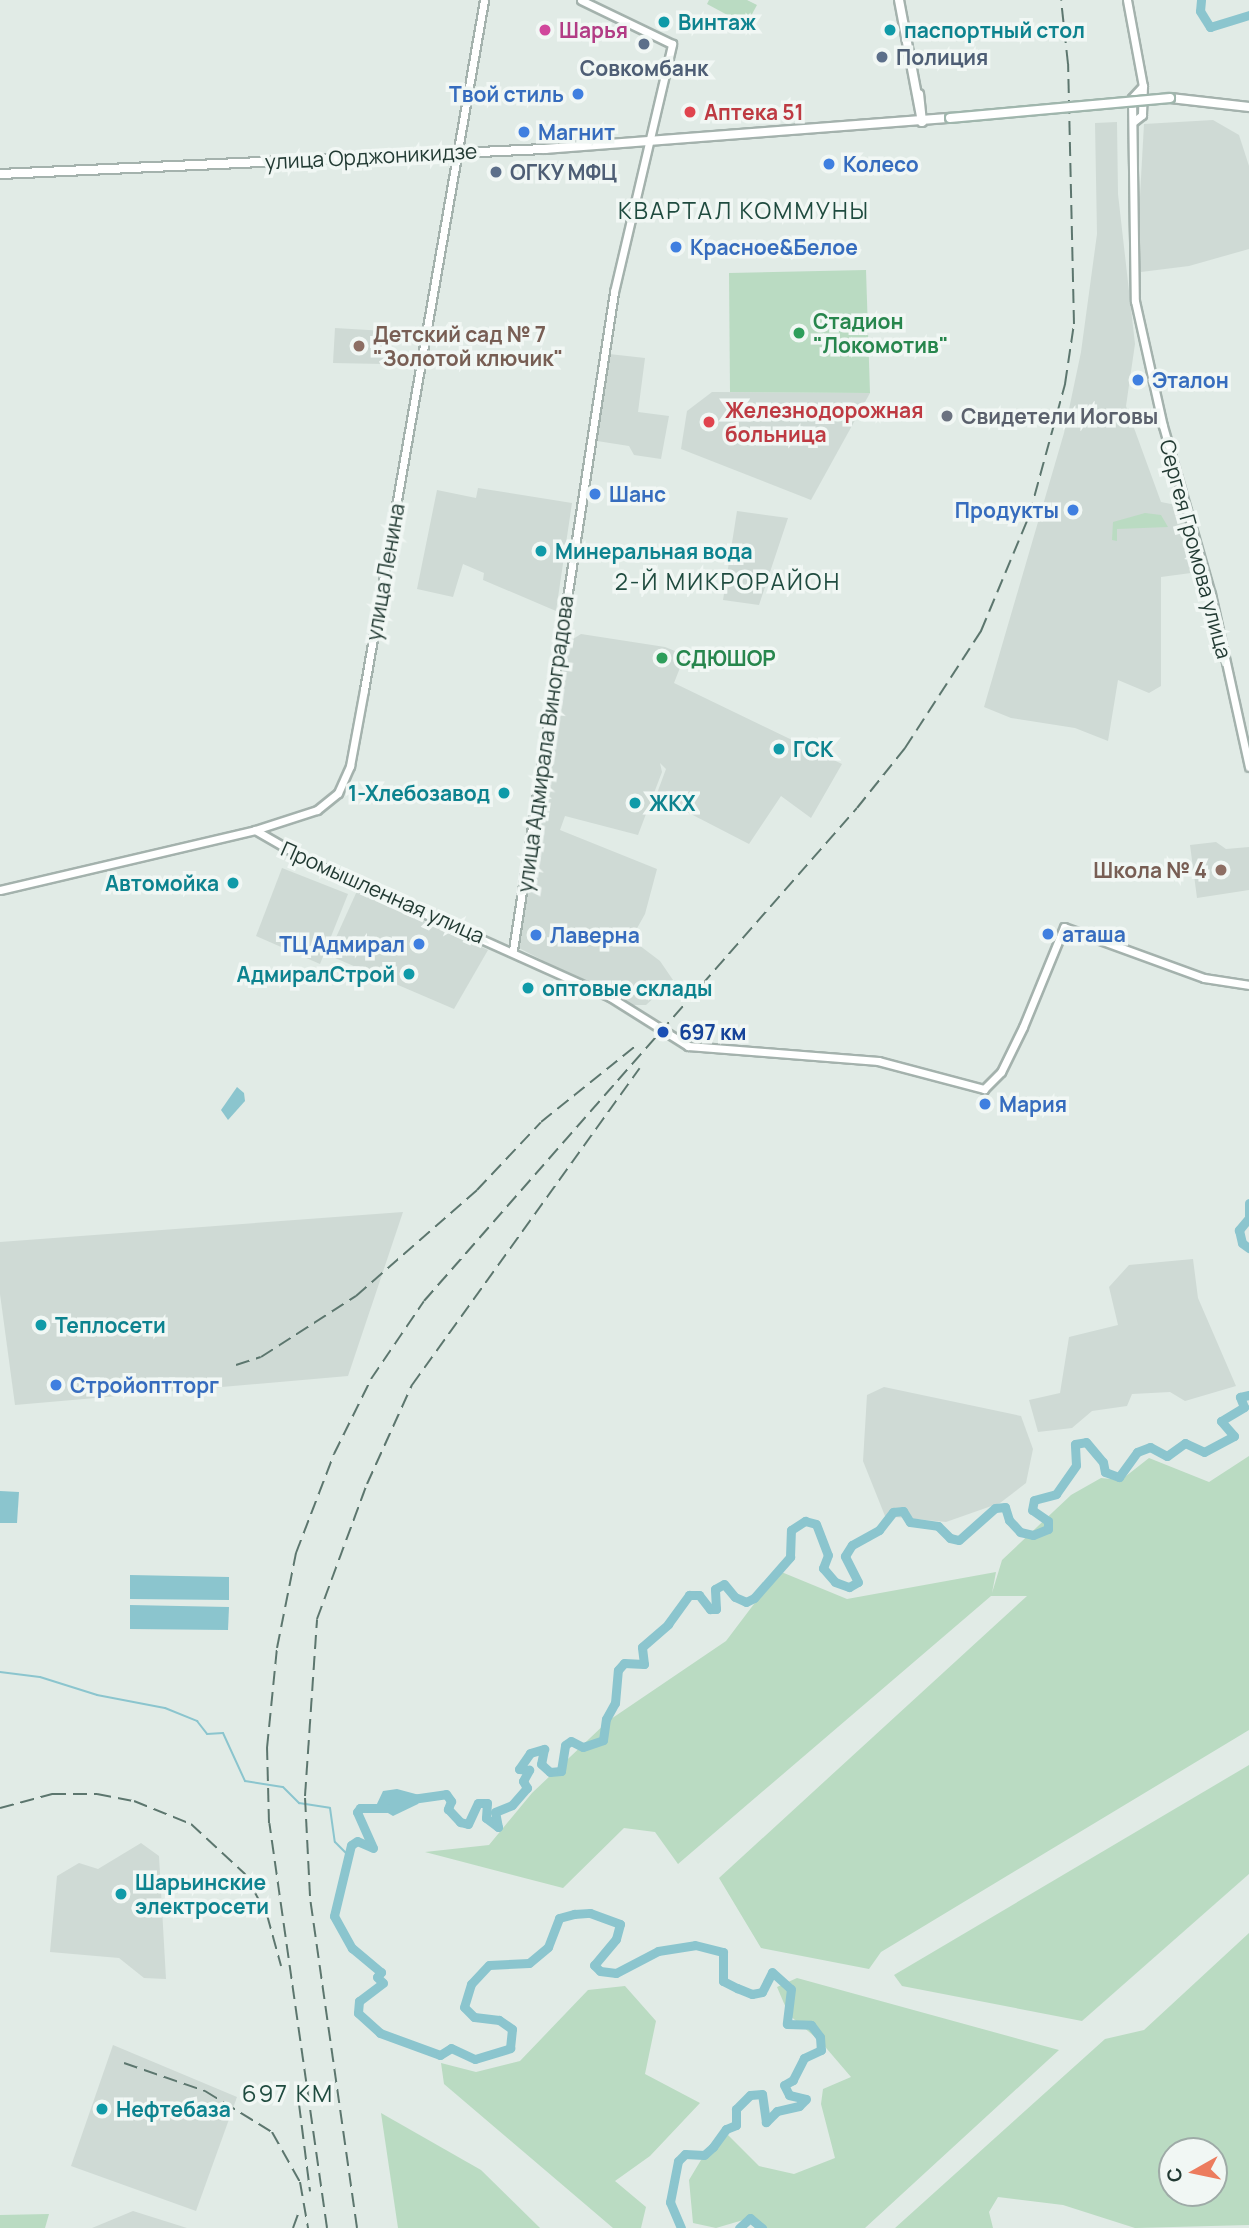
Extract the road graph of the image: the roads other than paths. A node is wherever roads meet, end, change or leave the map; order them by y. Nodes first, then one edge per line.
1 (484, 0) edge
2 (581, 0) edge
3 (899, 0) edge
4 (1127, 0) edge
5 (921, 105) junction
6 (1249, 107) edge
7 (940, 119) junction
8 (922, 122) junction
9 (911, 123) junction
10 (646, 143) junction
11 (458, 151) junction
12 (0, 174) edge
13 (1249, 766) edge
14 (255, 830) junction
15 (0, 890) edge
16 (513, 950) junction
17 (1249, 985) edge

1 - 11 street, улица Ленина
2 - 10 street, улица Адмирала Виноградова
3 - 5 main road
4 - 13 street, Сергея Громова улица
5 - 7 main road
5 - 8 main road
5 - 9 main road
6 - 7 main road, улица Орджоникидзе, bridge
7 - 8 main road, улица Орджоникидзе
8 - 9 main road, улица Орджоникидзе
9 - 10 main road, улица Орджоникидзе
10 - 11 main road, улица Орджоникидзе
10 - 16 street, улица Адмирала Виноградова
11 - 12 main road, улица Орджоникидзе
11 - 14 street, улица Ленина
14 - 15 street, улица Ленина
14 - 16 street, Промышленная улица
16 - 17 street, Промышленная улица

